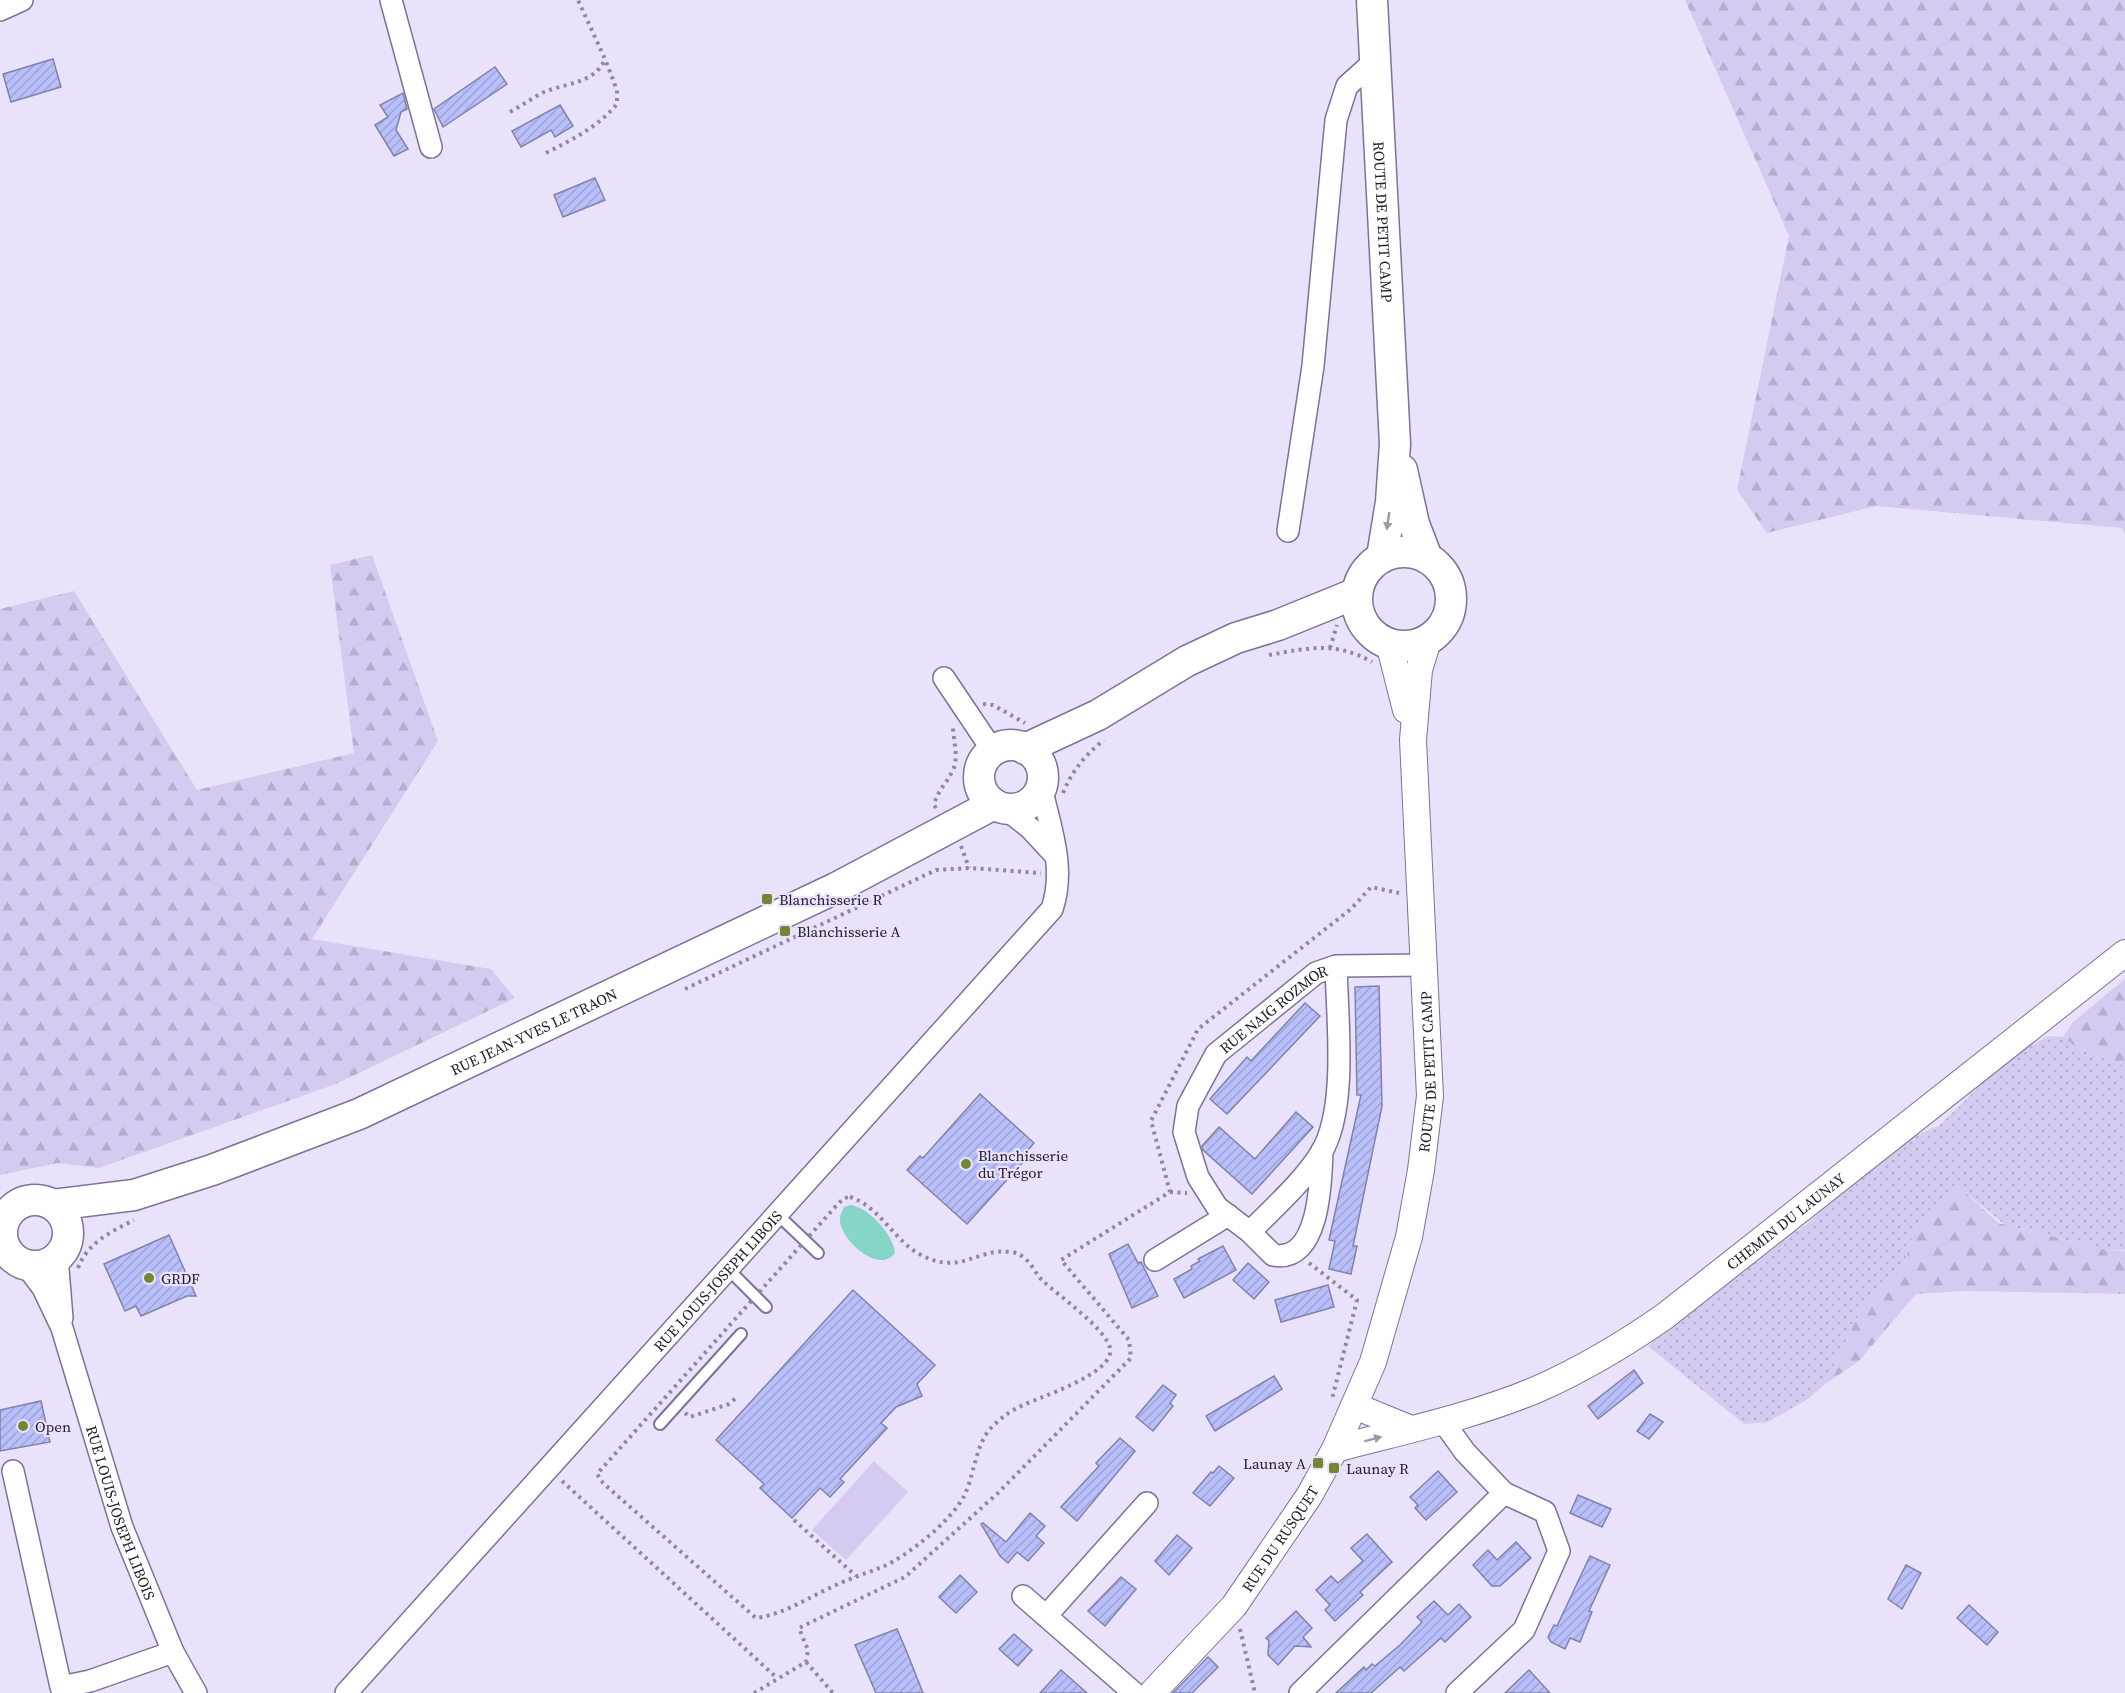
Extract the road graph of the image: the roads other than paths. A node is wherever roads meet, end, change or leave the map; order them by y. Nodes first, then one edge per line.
1 (22, 0) edge
2 (391, 0) edge
3 (1372, 0) edge
4 (0, 10) edge
5 (1377, 59) junction
6 (431, 147) dead end
7 (1395, 444) junction
8 (1288, 531) dead end
9 (1382, 556) junction
10 (1427, 558) junction
11 (1357, 593) junction
12 (1278, 625) junction
13 (1365, 625) junction
14 (1429, 637) junction
15 (1389, 643) junction
16 (944, 678) dead end
17 (1413, 740) junction
18 (993, 751) junction
19 (1036, 769) junction
20 (993, 798) junction
21 (1056, 856) junction
22 (2125, 953) edge
23 (1425, 965) junction
24 (1336, 966) junction
25 (1322, 1151) junction
26 (134, 1195) junction
27 (53, 1205) junction
28 (777, 1214) junction
29 (1228, 1215) junction
30 (3, 1220) edge
31 (1250, 1232) junction
32 (63, 1245) junction
33 (818, 1253) dead end
34 (11, 1256) edge
35 (1155, 1260) dead end
36 (728, 1269) junction
37 (766, 1306) dead end
38 (62, 1328) junction
39 (741, 1334) dead end
40 (1373, 1362) joint
41 (1345, 1407) junction
42 (1442, 1420) junction
43 (660, 1424) dead end
44 (1411, 1429) junction
45 (1335, 1449) junction
46 (13, 1471) dead end
47 (1504, 1493) junction
48 (1147, 1503) dead end
49 (1023, 1596) dead end
50 (1046, 1616) junction
51 (172, 1652) junction
52 (196, 1693) edge
53 (346, 1693) edge
54 (1134, 1693) edge
55 (1152, 1693) edge
56 (1300, 1693) edge
57 (1456, 1693) edge

1 - 4 street
2 - 6 street
3 - 5 main road, ROUTE DE PETIT CAMP
5 - 7 main road, ROUTE DE PETIT CAMP
5 - 8 street
7 -> 9 main road, ROUTE DE PETIT CAMP
7 - 10 main road, ROUTE DE PETIT CAMP
9 - 10 main road
9 - 11 main road
10 - 14 main road
11 - 12 main road
11 - 13 main road
12 - 13 main road
12 - 19 main road
13 - 15 main road
14 - 15 main road
14 - 17 street, ROUTE DE PETIT CAMP
15 - 17 street, ROUTE DE PETIT CAMP
16 - 18 street
17 - 23 street, ROUTE DE PETIT CAMP
18 - 19 main road
18 - 20 main road
19 - 20 main road
19 - 21 street, RUE LOUIS-JOSEPH LIBOIS
20 - 21 street
20 - 26 main road, RUE JEAN-YVES LE TRAON
21 - 28 street, RUE LOUIS-JOSEPH LIBOIS
22 - 42 street, CHEMIN DU LAUNAY
23 - 24 street, RUE NAIG ROZMOR
23 - 40 street, ROUTE DE PETIT CAMP
24 - 25 street, RUE NAIG ROZMOR
24 - 29 street, RUE NAIG ROZMOR
25 - 31 street, RUE NAIG ROZMOR
25 - 31 street, RUE NAIG ROZMOR
26 - 27 main road, RUE JEAN-YVES LE TRAON
26 - 32 main road
27 - 30 main road
27 - 32 main road
28 - 33 lane
28 - 36 street, RUE LOUIS-JOSEPH LIBOIS
29 - 31 street, RUE NAIG ROZMOR
29 - 35 street
30 - 34 main road
32 - 34 main road
32 - 38 street, RUE LOUIS-JOSEPH LIBOIS
34 - 38 street, RUE LOUIS-JOSEPH LIBOIS
36 - 37 lane
36 - 53 street, RUE LOUIS-JOSEPH LIBOIS
38 - 51 street, RUE LOUIS-JOSEPH LIBOIS
39 - 43 lane
40 - 41 street, RUE DU RUSQUET
41 - 44 street
41 - 45 street, RUE DU RUSQUET
42 - 44 street, CHEMIN DU LAUNAY
42 - 47 street
45 -> 44 street, CHEMIN DU LAUNAY
45 - 55 street, RUE DU RUSQUET
46 - 51 street
47 - 56 street
47 - 57 street
48 - 50 street
49 - 50 street
50 - 54 street
51 - 52 street, RUE LOUIS-JOSEPH LIBOIS

